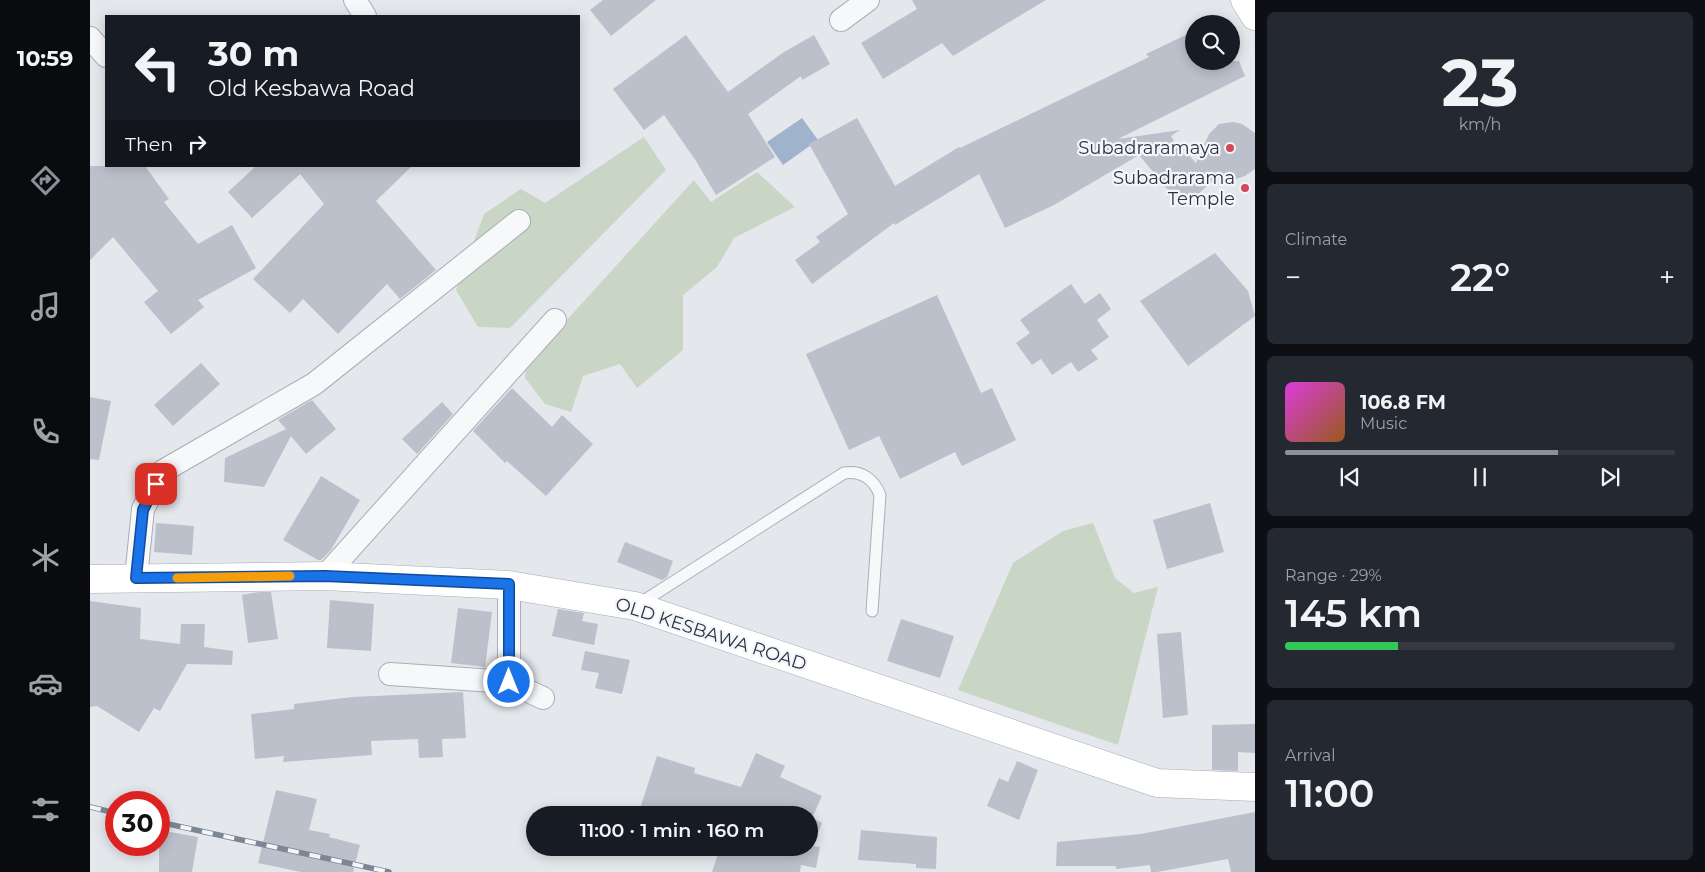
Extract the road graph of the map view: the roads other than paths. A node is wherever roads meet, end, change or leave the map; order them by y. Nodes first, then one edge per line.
1 (355, 0) edge
2 (868, 0) edge
3 (1245, 0) edge
4 (364, 15) edge
5 (1255, 16) edge
6 (841, 20) dead end
7 (90, 38) edge
8 (105, 55) edge
9 (519, 221) dead end
10 (555, 320) dead end
11 (325, 576) junction
12 (90, 578) edge
13 (136, 578) junction
14 (509, 584) junction
15 (635, 606) junction
16 (872, 611) dead end
17 (390, 674) dead end
18 (509, 682) junction
19 (543, 698) dead end
20 (1255, 787) edge

1 - 4 street
2 - 6 street
3 - 5 main road
7 - 8 street
9 - 13 street
10 - 11 street
11 - 13 main road, OLD KESBAWA ROAD
11 - 14 main road, OLD KESBAWA ROAD
12 - 13 main road, OLD KESBAWA ROAD
14 - 15 main road, OLD KESBAWA ROAD
14 - 18 street
15 - 16 lane
15 - 20 main road, OLD KESBAWA ROAD
17 - 18 street
18 - 19 street

